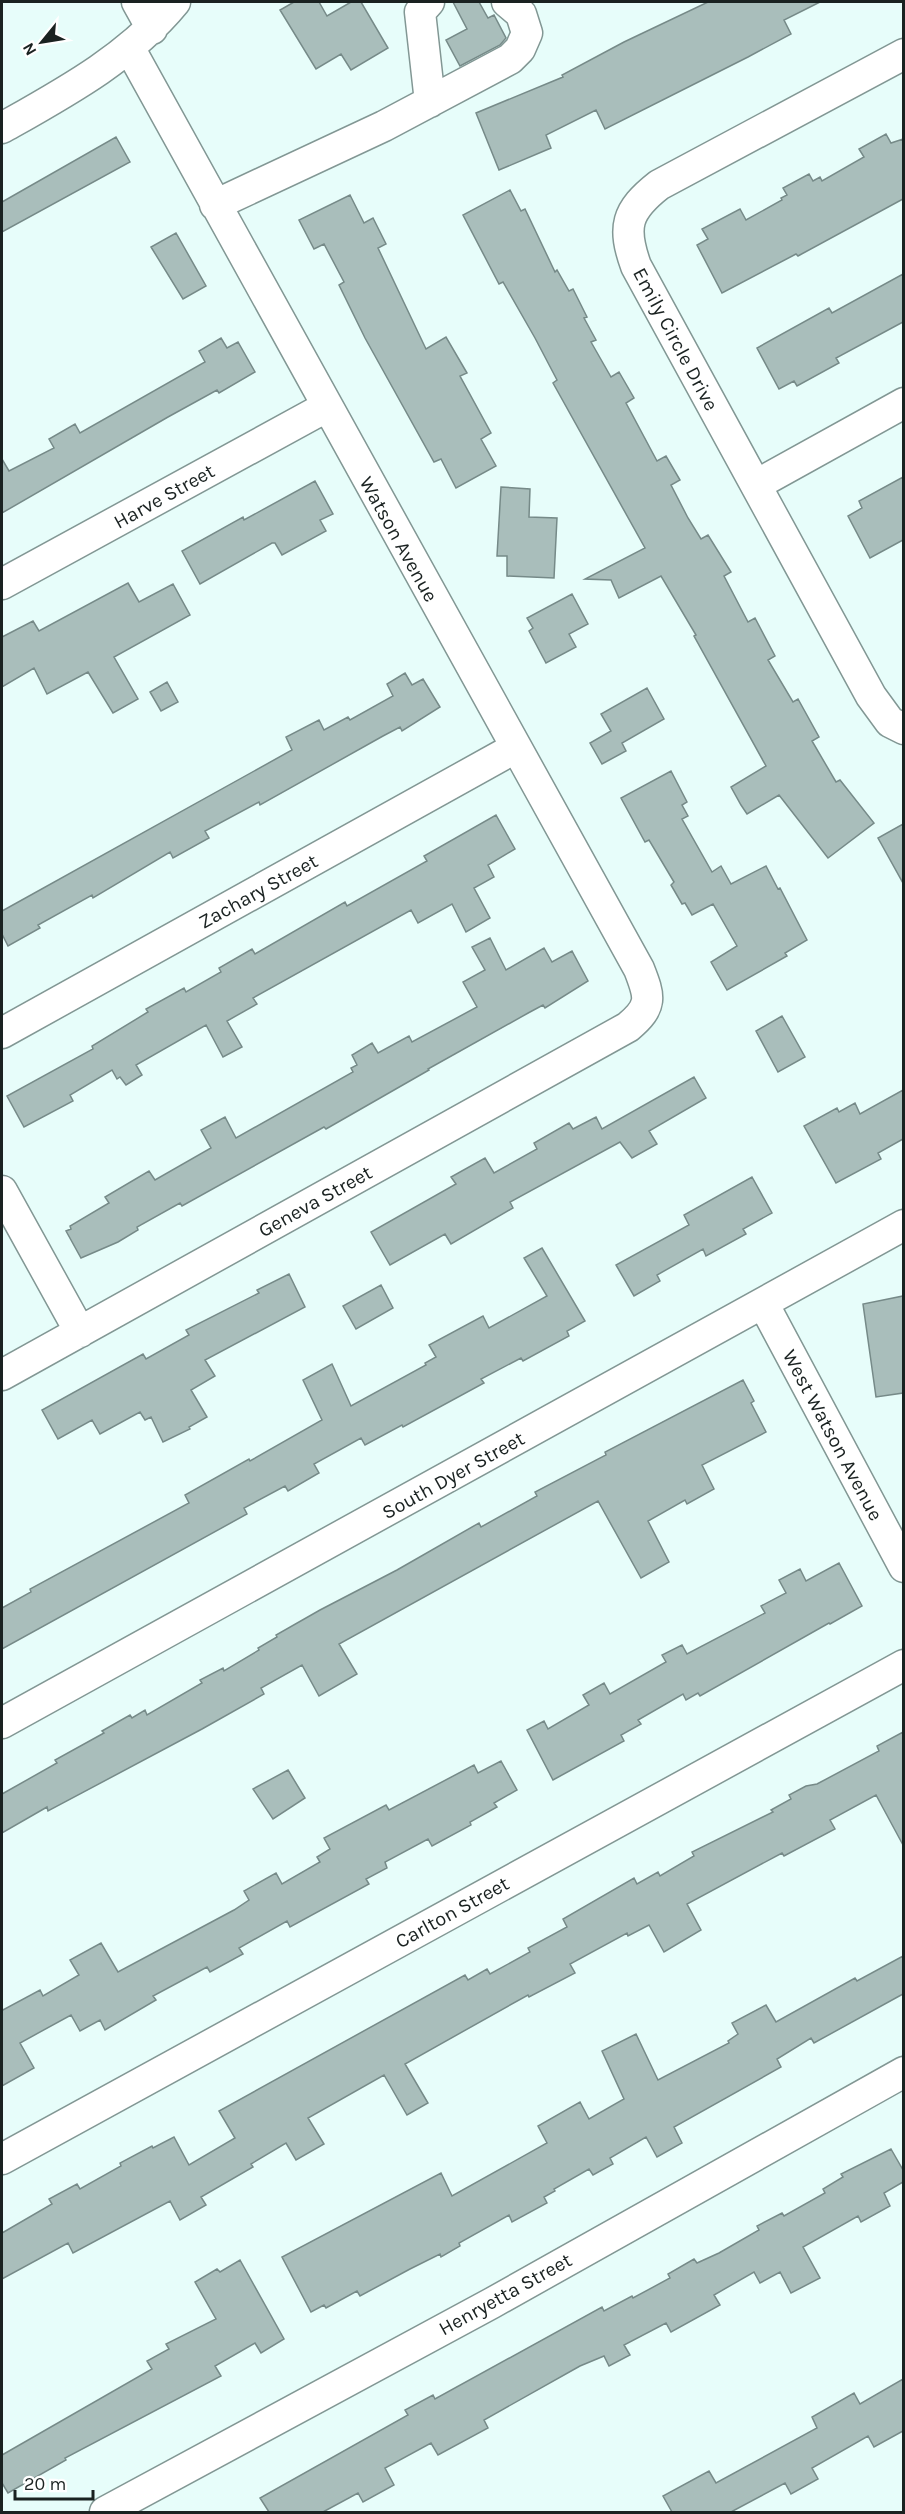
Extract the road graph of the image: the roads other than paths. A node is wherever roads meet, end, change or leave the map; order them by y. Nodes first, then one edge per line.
1 (137, 2) edge
2 (175, 2) edge
3 (429, 2) edge
4 (507, 2) edge
5 (152, 29) junction
6 (129, 49) junction
7 (903, 54) edge
8 (430, 102) junction
9 (2, 128) edge
10 (215, 205) junction
11 (903, 403) edge
12 (326, 407) junction
13 (756, 485) junction
14 (2, 584) edge
15 (903, 729) edge
16 (515, 748) junction
17 (628, 1028) joint
18 (2, 1033) edge
19 (2, 1191) edge
20 (903, 1225) edge
21 (763, 1304) junction
22 (80, 1332) junction
23 (2, 1375) edge
24 (903, 1567) edge
25 (903, 1665) edge
26 (2, 1723) edge
27 (903, 2072) edge
28 (2, 2159) edge
29 (105, 2512) edge

1 - 5 street
2 - 5 street
3 - 8 street
4 - 8 street
5 - 6 street
6 - 9 street
6 - 10 street, Watson Avenue
7 - 13 street, Emily Circle Drive
8 - 10 street
10 - 12 street, Watson Avenue
11 - 13 street
12 - 14 street, Harve Street
12 - 16 street, Watson Avenue
13 - 15 street, Emily Circle Drive
16 - 17 street, Watson Avenue
16 - 18 street, Zachary Street
17 - 22 street, Geneva Street
19 - 22 street
20 - 21 street, South Dyer Street
21 - 24 street, West Watson Avenue
21 - 26 street, South Dyer Street
22 - 23 street, Geneva Street
25 - 28 street, Carlton Street
27 - 29 street, Henryetta Street

